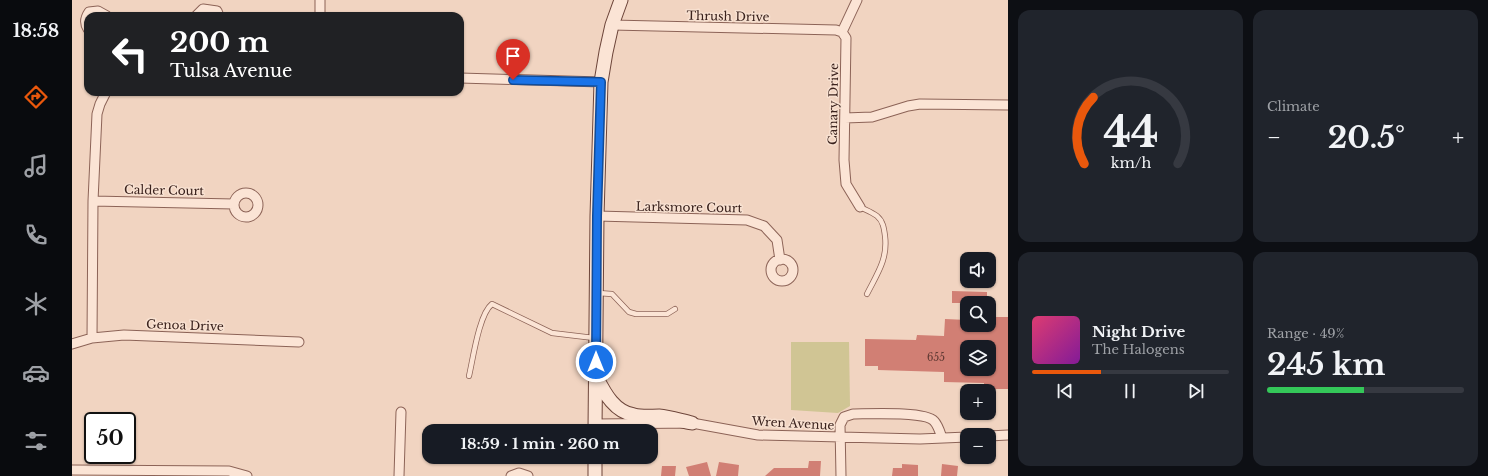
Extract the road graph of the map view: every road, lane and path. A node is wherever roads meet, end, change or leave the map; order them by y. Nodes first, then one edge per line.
1 (320, 0) edge
2 (621, 0) edge
3 (857, 0) edge
4 (89, 12) edge
5 (100, 12) edge
6 (200, 12) edge
7 (218, 12) edge
8 (320, 12) edge
9 (612, 25) junction
10 (842, 32) junction
11 (464, 78) edge
12 (601, 82) junction
13 (104, 96) edge
14 (1008, 105) edge
15 (845, 118) junction
16 (93, 201) junction
17 (234, 204) dead end
18 (860, 207) joint
19 (597, 216) junction
20 (780, 260) dead end
21 (596, 293) junction
22 (867, 294) dead end
23 (675, 310) dead end
24 (92, 338) junction
25 (596, 339) junction
26 (299, 342) dead end
27 (72, 344) edge
28 (596, 374) junction
29 (469, 376) dead end
30 (401, 412) dead end
31 (692, 423) junction
32 (596, 424) edge
33 (658, 424) edge
34 (1008, 435) edge
35 (996, 436) edge
36 (841, 437) junction
37 (960, 437) edge
38 (942, 438) junction
39 (595, 464) edge
40 (72, 470) edge
41 (247, 476) edge
42 (399, 476) edge
43 (511, 476) edge
44 (528, 476) edge
45 (595, 476) edge
46 (841, 476) edge

1 - 8 street
2 - 9 main road
3 - 10 street
4 - 5 street
6 - 7 street
9 - 10 street, Thrush Drive
9 - 12 main road
10 - 15 street, Canary Drive
11 - 12 street
12 - 19 main road
13 - 16 street
14 - 15 street
15 - 18 street, Canary Drive
16 - 17 street, Calder Court
16 - 24 street
18 - 22 lane
19 - 20 street, Larksmore Court
19 - 21 main road
21 - 23 lane
21 - 25 main road
24 - 26 street, Genoa Drive
24 - 27 street, Genoa Drive
25 - 28 main road
25 - 29 lane
28 - 31 main road
28 - 32 main road
30 - 42 street
31 - 33 street, Wren Avenue
31 - 36 street, Wren Avenue
34 - 35 street
36 - 38 street, Wren Avenue
36 - 38 street
36 - 46 street
37 - 38 street, Wren Avenue
39 - 45 main road
40 - 41 street
43 - 44 street

